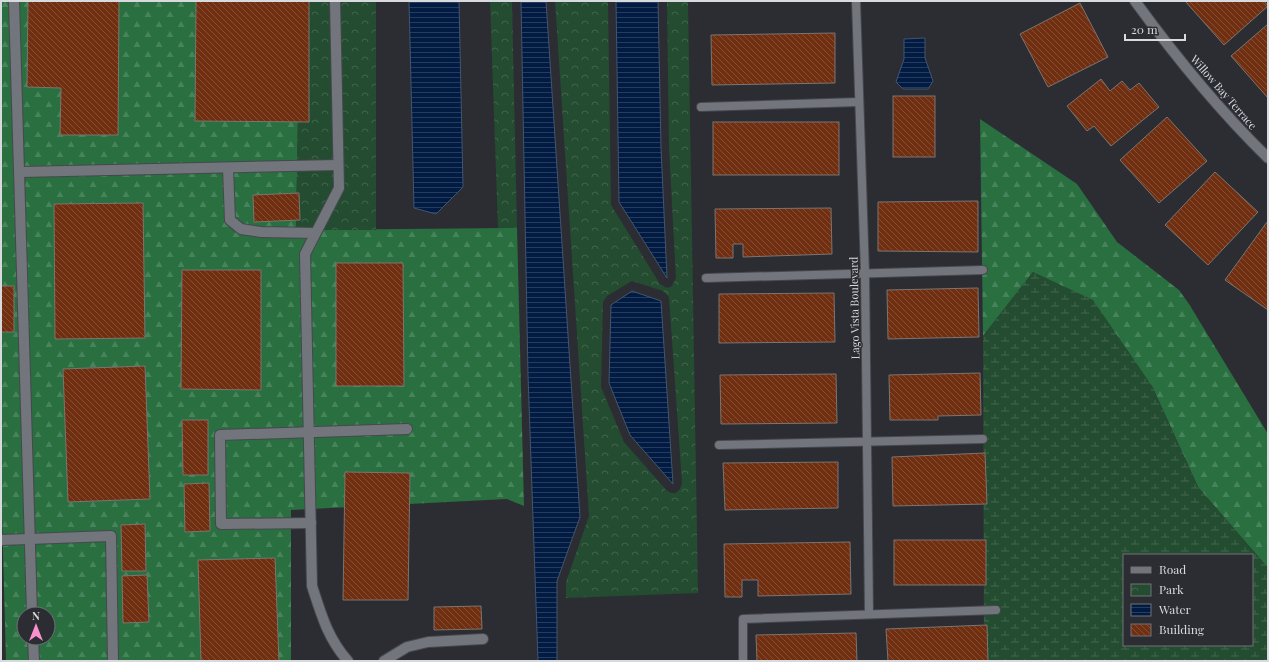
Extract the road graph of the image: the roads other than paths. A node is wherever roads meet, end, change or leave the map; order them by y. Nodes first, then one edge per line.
1 (14, 1) edge
2 (335, 1) edge
3 (856, 1) edge
4 (1135, 1) edge
5 (859, 102) junction
6 (701, 107) dead end
7 (1268, 158) edge
8 (338, 165) junction
9 (228, 168) junction
10 (21, 172) junction
11 (315, 233) junction
12 (982, 270) dead end
13 (865, 273) junction
14 (706, 278) dead end
15 (407, 429) dead end
16 (308, 432) junction
17 (983, 439) dead end
18 (867, 442) junction
19 (719, 445) dead end
20 (310, 523) junction
21 (1, 540) edge
22 (29, 540) junction
23 (32, 606) edge
24 (996, 610) dead end
25 (869, 614) junction
26 (483, 640) dead end
27 (33, 646) edge
28 (34, 661) edge
29 (114, 661) edge
30 (348, 661) edge
31 (384, 661) edge
32 (744, 661) edge

1 - 10 street
2 - 8 street
3 - 5 lane, Lago Vista Boulevard
4 - 7 street, Willow Bay Terrace
5 - 6 lane
5 - 13 lane, Lago Vista Boulevard
8 - 9 street
8 - 11 street
9 - 10 street
9 - 11 street
10 - 22 street
11 - 16 street
12 - 13 lane
13 - 14 lane
13 - 18 lane, Lago Vista Boulevard
15 - 16 street
16 - 20 street
16 - 20 street
17 - 18 lane
18 - 19 lane
18 - 25 lane, Lago Vista Boulevard
20 - 30 street
21 - 22 street
22 - 23 street
22 - 29 street
24 - 25 lane
25 - 32 lane
26 - 31 street
27 - 28 street

